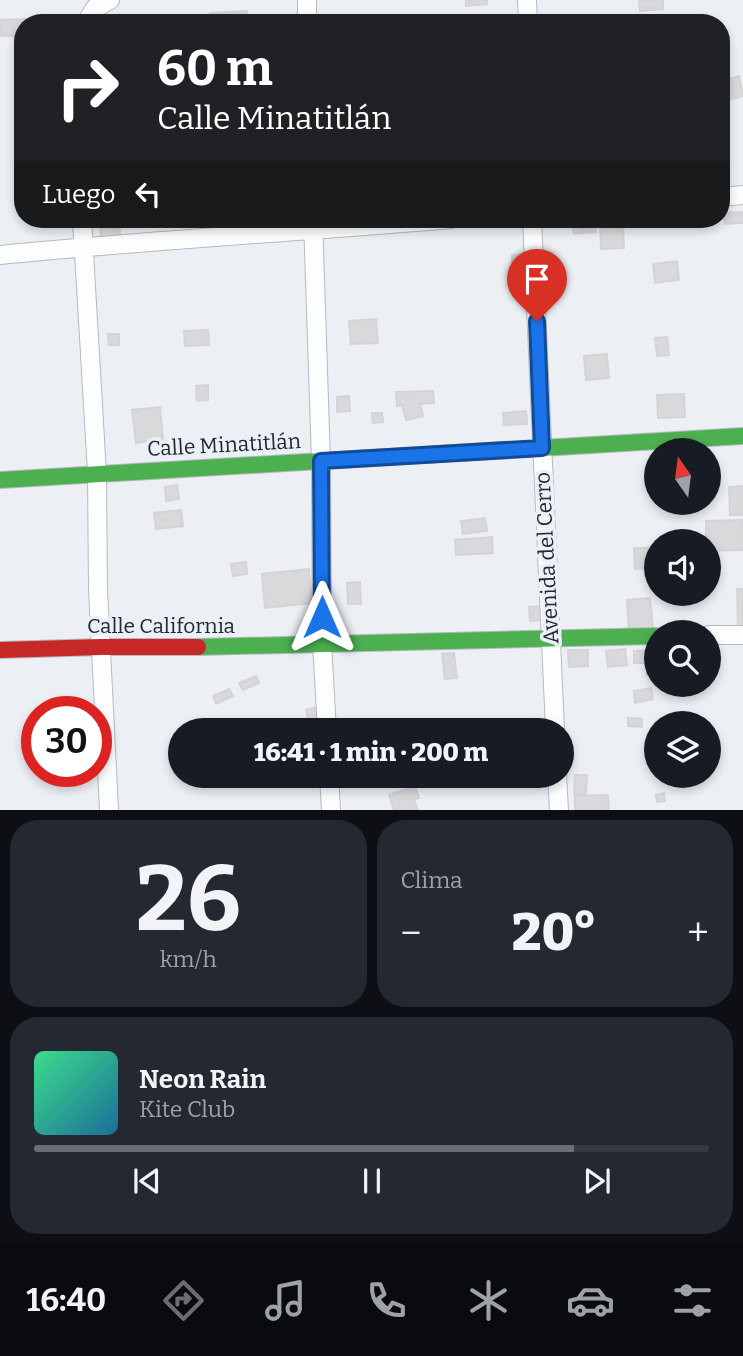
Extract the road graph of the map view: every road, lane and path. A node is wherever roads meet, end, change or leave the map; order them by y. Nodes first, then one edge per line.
1 (110, 0) edge
2 (91, 14) edge
3 (83, 228) edge
4 (283, 228) edge
5 (314, 228) edge
6 (532, 228) edge
7 (84, 247) junction
8 (0, 255) edge
9 (743, 436) edge
10 (542, 448) junction
11 (321, 461) junction
12 (97, 473) junction
13 (0, 480) edge
14 (721, 635) edge
15 (743, 635) edge
16 (644, 636) edge
17 (551, 637) junction
18 (322, 643) junction
19 (101, 647) junction
20 (0, 650) edge
21 (326, 718) edge
22 (554, 718) edge
23 (330, 788) edge
24 (558, 788) edge
25 (110, 810) edge
26 (331, 810) edge
27 (559, 810) edge

1 - 2 street
3 - 7 street
4 - 7 street
5 - 11 street
6 - 10 street, Avenida del Cerro
7 - 8 street
7 - 12 street
9 - 10 street, Calle Minatitlán
10 - 11 street, Calle Minatitlán
10 - 17 street, Avenida del Cerro
11 - 12 street, Calle Minatitlán
11 - 18 street
12 - 13 street, Calle Minatitlán
12 - 19 street
14 - 15 street
16 - 17 street, Calle California
17 - 18 street, Calle California
17 - 22 street, Avenida del Cerro
18 - 19 street, Calle California
18 - 21 street
19 - 20 street, Calle California
19 - 25 street
23 - 26 street
24 - 27 street

